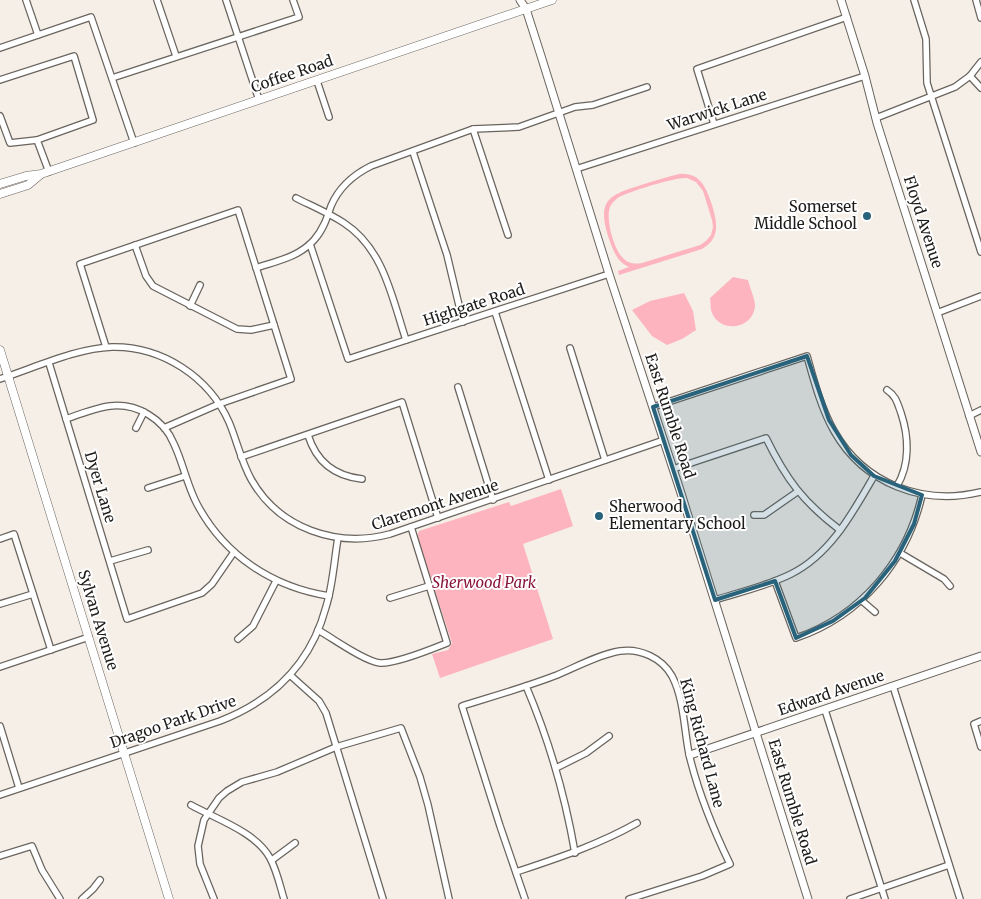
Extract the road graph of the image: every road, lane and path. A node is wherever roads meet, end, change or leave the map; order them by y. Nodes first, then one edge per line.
1 (26, 0) edge
2 (157, 0) edge
3 (226, 0) edge
4 (293, 0) edge
5 (520, 0) edge
6 (552, 0) edge
7 (841, 0) edge
8 (914, 0) edge
9 (976, 0) edge
10 (526, 9) junction
11 (846, 17) junction
12 (981, 18) edge
13 (38, 35) junction
14 (238, 36) junction
15 (0, 48) edge
16 (176, 56) junction
17 (981, 62) edge
18 (865, 76) junction
19 (970, 76) junction
20 (112, 78) junction
21 (0, 80) edge
22 (317, 81) junction
23 (647, 87) dead end
24 (981, 88) edge
25 (932, 97) junction
26 (259, 100) junction
27 (560, 112) junction
28 (0, 116) edge
29 (328, 117) dead end
30 (876, 118) junction
31 (714, 124) junction
32 (473, 129) junction
33 (37, 140) junction
34 (134, 143) junction
35 (413, 152) junction
36 (576, 169) junction
37 (45, 173) junction
38 (0, 184) edge
39 (0, 194) edge
40 (296, 198) dead end
41 (329, 214) junction
42 (508, 235) dead end
43 (310, 244) junction
44 (135, 245) junction
45 (981, 252) edge
46 (256, 268) junction
47 (609, 274) junction
48 (200, 285) dead end
49 (981, 296) edge
50 (190, 306) junction
51 (495, 312) junction
52 (937, 313) junction
53 (463, 322) junction
54 (274, 324) junction
55 (406, 340) junction
56 (106, 347) junction
57 (570, 348) dead end
58 (0, 350) edge
59 (49, 363) junction
60 (8, 376) junction
61 (0, 379) edge
62 (458, 387) dead end
63 (887, 390) dead end
64 (219, 404) junction
65 (653, 408) junction
66 (981, 410) edge
67 (144, 412) junction
68 (969, 416) junction
69 (66, 418) junction
70 (136, 428) dead end
71 (164, 428) junction
72 (308, 435) junction
73 (664, 440) junction
74 (981, 452) edge
75 (241, 458) junction
76 (605, 460) junction
77 (673, 469) junction
78 (185, 476) junction
79 (874, 476) junction
80 (362, 479) dead end
81 (549, 480) junction
82 (896, 486) junction
83 (148, 488) dead end
84 (797, 492) junction
85 (981, 492) edge
86 (922, 495) junction
87 (493, 500) junction
88 (754, 515) dead end
89 (438, 518) junction
90 (410, 527) junction
91 (840, 530) junction
92 (338, 538) junction
93 (0, 539) edge
94 (148, 550) dead end
95 (234, 552) junction
96 (900, 553) junction
97 (110, 561) junction
98 (276, 581) junction
99 (775, 581) junction
100 (429, 586) junction
101 (950, 586) dead end
102 (33, 594) junction
103 (329, 596) junction
104 (390, 598) dead end
105 (715, 600) junction
106 (861, 600) junction
107 (0, 604) edge
108 (875, 612) dead end
109 (318, 630) junction
110 (89, 637) junction
111 (238, 640) dead end
112 (51, 650) junction
113 (981, 656) edge
114 (0, 667) edge
115 (290, 675) junction
116 (526, 686) junction
117 (893, 686) junction
118 (825, 710) junction
119 (981, 721) edge
120 (0, 729) edge
121 (756, 733) junction
122 (609, 736) dead end
123 (336, 747) junction
124 (981, 747) edge
125 (125, 753) junction
126 (690, 755) junction
127 (556, 768) junction
128 (19, 788) junction
129 (0, 795) edge
130 (190, 805) dead end
131 (207, 814) junction
132 (636, 823) dead end
133 (295, 843) dead end
134 (575, 853) junction
135 (0, 856) edge
136 (272, 860) junction
137 (949, 866) junction
138 (516, 872) junction
139 (100, 880) dead end
140 (881, 888) junction
141 (60, 899) edge
142 (82, 899) edge
143 (169, 899) edge
144 (214, 899) edge
145 (284, 899) edge
146 (383, 899) edge
147 (448, 899) edge
148 (525, 899) edge
149 (629, 899) edge
150 (808, 899) edge
151 (850, 899) edge
152 (884, 899) edge
153 (960, 899) edge

1 - 13 street
2 - 16 street
3 - 14 street
4 - 14 street
5 - 10 street, East Rumble Road
6 - 10 main road, Coffee Road
7 - 11 street, Floyd Avenue
8 - 25 street
9 - 12 street
10 - 22 main road, Coffee Road
10 - 27 street, East Rumble Road
11 - 18 street, Floyd Avenue
11 - 31 street
13 - 15 street
13 - 20 street
14 - 16 street
14 - 26 street
16 - 20 street
17 - 19 street
18 - 30 street, Floyd Avenue
18 - 31 street, Warwick Lane
19 - 24 street
19 - 25 street
20 - 34 street
21 - 33 street
22 - 26 main road, Coffee Road
22 - 29 street
23 - 27 street
25 - 30 street
25 - 45 street
26 - 34 main road, Coffee Road
27 - 32 street
27 - 36 street, East Rumble Road
28 - 33 street
30 - 52 street, Floyd Avenue
31 - 36 street, Warwick Lane
32 - 35 street
32 - 42 street
33 - 37 street
34 - 37 main road, Coffee Road
35 - 41 street
35 - 53 street
36 - 47 street, East Rumble Road
37 - 38 main road, Coffee Road
37 - 39 main road, Coffee Road
40 - 41 street
41 - 43 street
41 - 55 street
43 - 46 street
43 - 55 street, Highgate Road
44 - 46 street
44 - 50 street
44 - 56 street
46 - 54 street
47 - 51 street, Highgate Road
47 - 65 street, East Rumble Road
48 - 50 street
49 - 52 street
50 - 54 street
51 - 53 street, Highgate Road
51 - 81 street
52 - 68 street, Floyd Avenue
53 - 55 street, Highgate Road
54 - 64 street
56 - 59 street, Claremont Avenue
56 - 64 street, Claremont Avenue
57 - 76 street
58 - 60 main road, Sylvan Avenue
59 - 60 street, Claremont Avenue
59 - 69 street, Dyer Lane
60 - 61 street, Claremont Avenue
60 - 110 main road, Sylvan Avenue
62 - 87 street
63 - 82 street
64 - 71 street
64 - 75 street, Claremont Avenue
65 - 73 street, East Rumble Road
65 - 79 street
66 - 68 street
67 - 69 street
67 - 70 street
67 - 71 street
68 - 74 street, Floyd Avenue
69 - 97 street, Dyer Lane
71 - 78 street
72 - 75 street
72 - 80 street
72 - 89 street
73 - 76 street, Claremont Avenue
73 - 77 street, East Rumble Road
75 - 92 street, Claremont Avenue
76 - 81 street, Claremont Avenue
77 - 84 street
77 - 105 street, East Rumble Road
78 - 83 street
78 - 95 street
79 - 82 street
79 - 91 street
81 - 87 street, Claremont Avenue
82 - 86 street
84 - 88 street
84 - 91 street
85 - 86 street
86 - 96 street
87 - 89 street, Claremont Avenue
89 - 90 street, Claremont Avenue
90 - 92 street, Claremont Avenue
90 - 100 street
91 - 99 street
92 - 103 street, Dragoo Park Drive
93 - 102 street
94 - 97 street
95 - 97 street, Dyer Lane
95 - 98 street
96 - 101 street
96 - 106 street
98 - 103 street
98 - 111 street
99 - 105 street
99 - 106 street
100 - 104 street
100 - 109 street
102 - 107 street
102 - 112 street
103 - 109 street, Dragoo Park Drive
105 - 121 street, East Rumble Road
106 - 108 street
109 - 115 street, Dragoo Park Drive
110 - 112 street
110 - 125 main road, Sylvan Avenue
112 - 114 street
113 - 117 street, Edward Avenue
115 - 123 street
115 - 125 street, Dragoo Park Drive
116 - 126 street, King Richard Lane
116 - 127 street
116 - 138 street
117 - 118 street, Edward Avenue
117 - 137 street
118 - 121 street, Edward Avenue
118 - 140 street
119 - 124 street
120 - 128 street
121 - 126 street, Edward Avenue
121 - 150 street, East Rumble Road
122 - 127 street
123 - 131 street
123 - 146 street
123 - 147 street
125 - 128 street, Dragoo Park Drive
125 - 143 main road, Sylvan Avenue
126 - 149 street, King Richard Lane
127 - 134 street
128 - 129 street, Dragoo Park Drive
130 - 131 street
131 - 136 street
131 - 144 street
132 - 134 street
133 - 136 street
134 - 138 street
135 - 141 street
136 - 145 street
137 - 140 street
137 - 153 street
138 - 148 street
139 - 142 street
140 - 151 street
140 - 152 street

